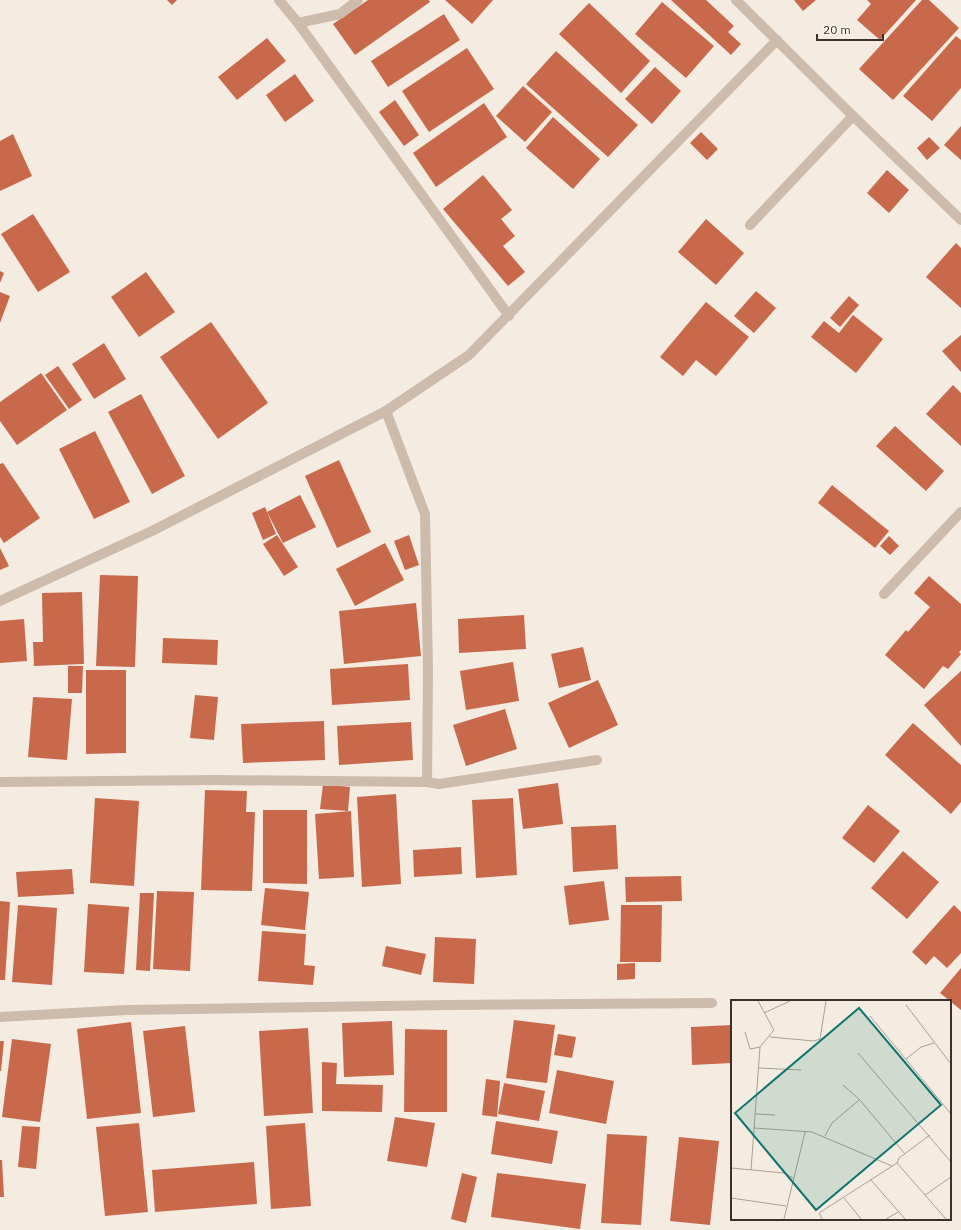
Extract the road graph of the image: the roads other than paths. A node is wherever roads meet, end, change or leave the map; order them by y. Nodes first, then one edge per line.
1 (279, 0) edge
2 (358, 0) edge
3 (736, 0) edge
4 (298, 23) junction
5 (777, 40) junction
6 (853, 116) junction
7 (961, 220) edge
8 (750, 225) dead end
9 (509, 316) junction
10 (386, 411) junction
11 (961, 512) edge
12 (884, 594) dead end
13 (0, 601) edge
14 (597, 760) dead end
15 (0, 782) edge
16 (427, 782) junction
17 (712, 1003) dead end
18 (0, 1017) edge

1 - 4 street
2 - 4 street
3 - 5 street
4 - 9 street
5 - 6 street
5 - 9 street
6 - 7 street
6 - 8 street
9 - 10 street
10 - 13 street
10 - 16 street
11 - 12 street
14 - 16 street
15 - 16 street
17 - 18 street

